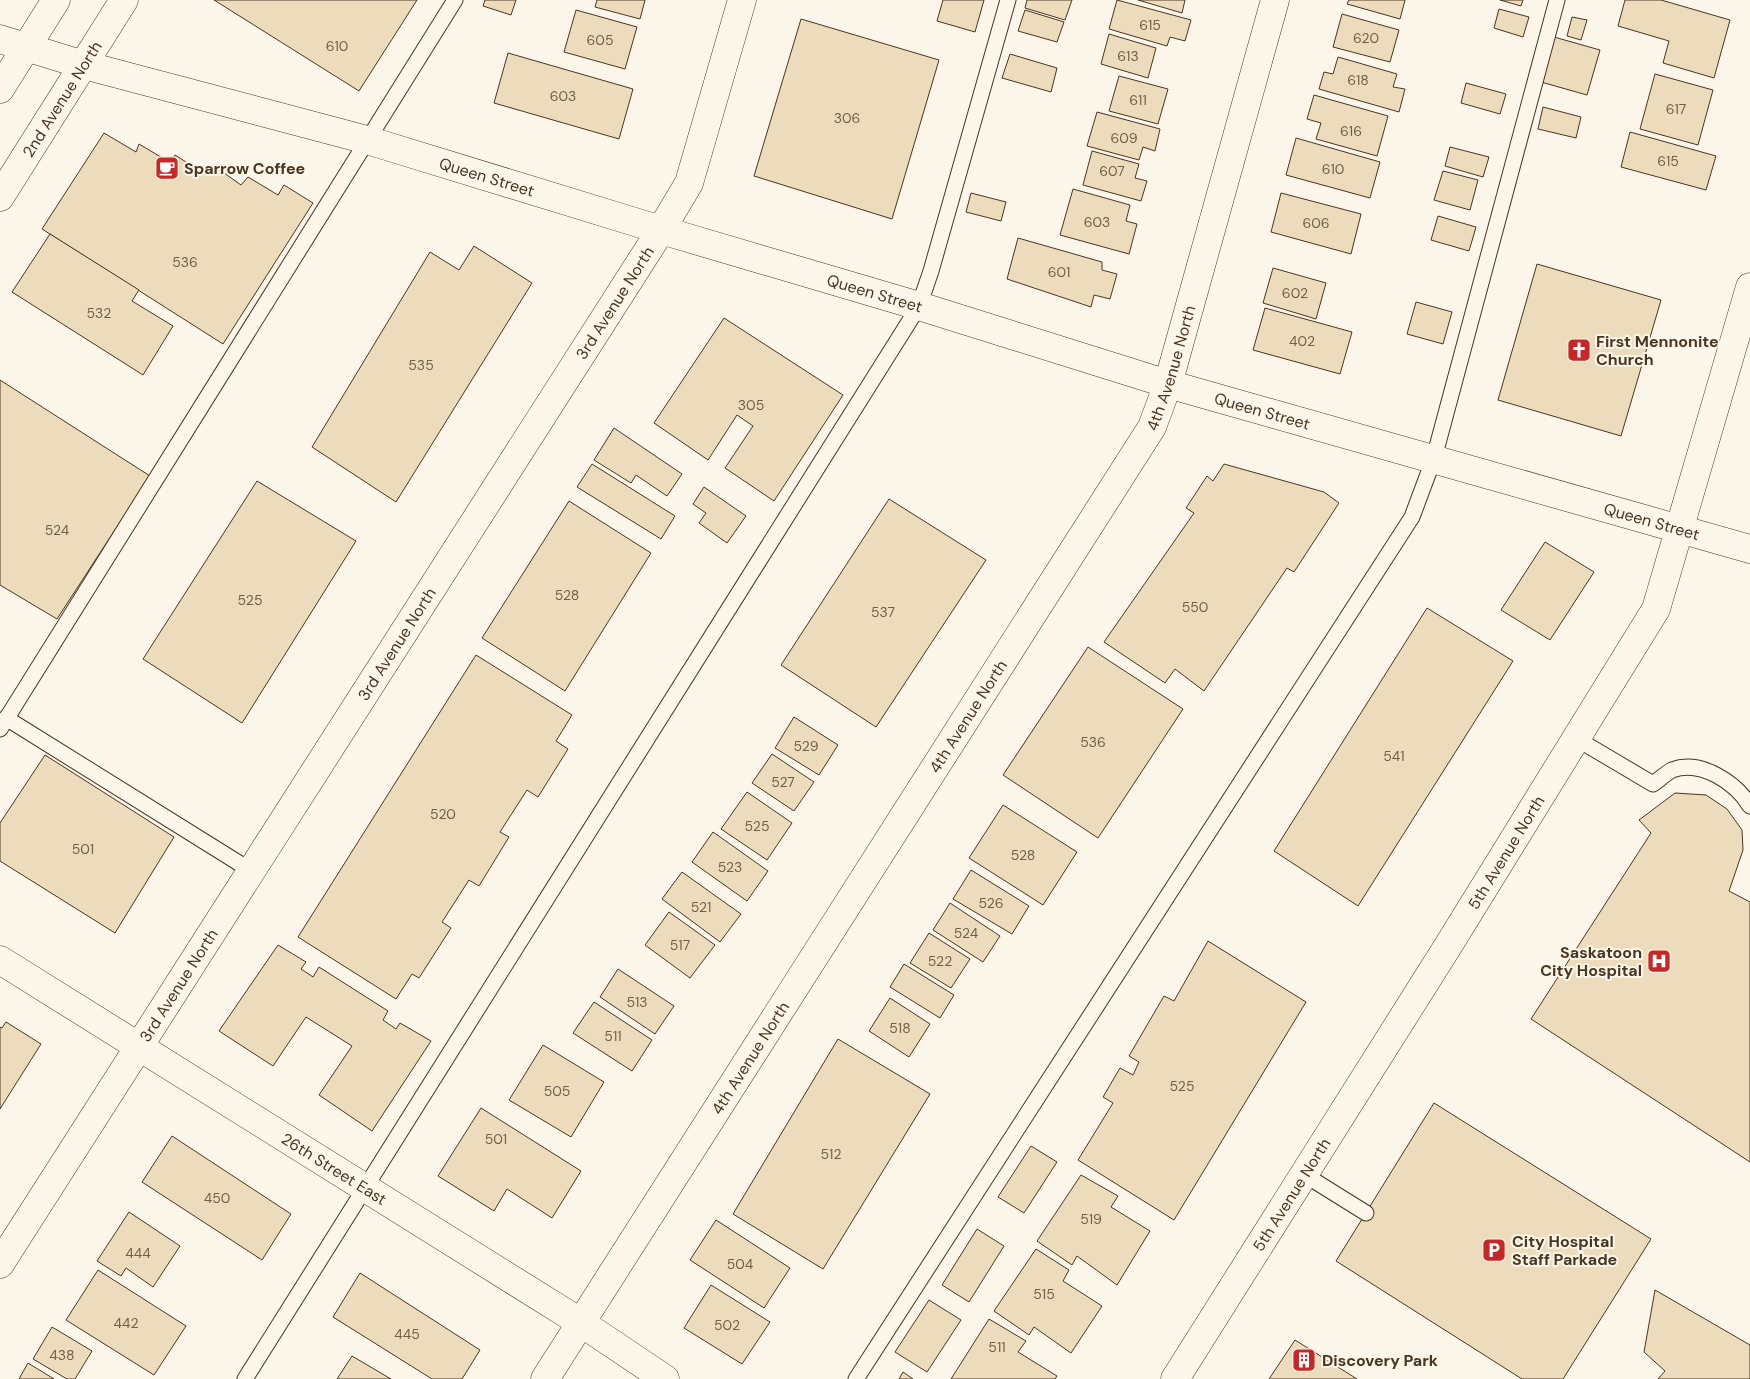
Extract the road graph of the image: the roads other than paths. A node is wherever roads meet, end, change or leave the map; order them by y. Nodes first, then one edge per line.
1 (56, 0) edge
2 (124, 0) edge
3 (455, 0) edge
4 (742, 0) edge
5 (1008, 0) edge
6 (1275, 0) edge
7 (1557, 0) edge
8 (0, 39) edge
9 (26, 48) junction
10 (84, 65) junction
11 (0, 89) edge
12 (368, 140) junction
13 (0, 197) edge
14 (661, 230) junction
15 (1750, 287) edge
16 (919, 306) junction
17 (1168, 384) junction
18 (1434, 458) junction
19 (1682, 528) junction
20 (1750, 549) edge
21 (3, 724) edge
22 (1577, 739) junction
23 (1750, 806) edge
24 (250, 870) junction
25 (0, 960) edge
26 (137, 1046) junction
27 (1305, 1174) junction
28 (364, 1187) junction
29 (1366, 1212) dead end
30 (0, 1264) edge
31 (580, 1322) junction
32 (244, 1379) edge
33 (545, 1379) edge
34 (666, 1379) edge
35 (856, 1379) edge
36 (1175, 1379) edge

1 - 9 street
2 - 10 street, 2nd Avenue North
3 - 12 lane
4 - 14 street, 3rd Avenue North
5 - 16 lane
6 - 17 street, 4th Avenue North
7 - 18 lane
8 - 9 street, Queen Street
9 - 10 street, Queen Street
9 - 11 street
10 - 12 street, Queen Street
10 - 13 street, 2nd Avenue North
12 - 14 street, Queen Street
12 - 21 lane
14 - 16 street, Queen Street
14 - 24 street, 3rd Avenue North
15 - 19 street, 5th Avenue North
16 - 17 street, Queen Street
16 - 28 lane
17 - 18 street, Queen Street
17 - 31 street, 4th Avenue North
18 - 19 street, Queen Street
18 - 35 lane
19 - 20 street, Queen Street
19 - 22 street, 5th Avenue North
21 - 24 lane
22 - 23 lane
22 - 27 street, 5th Avenue North
24 - 26 street, 3rd Avenue North
25 - 26 street, 26th Street East
26 - 28 street, 26th Street East
26 - 30 street, 3rd Avenue North
27 - 29 lane
27 - 36 street, 5th Avenue North
28 - 31 street, 26th Street East
28 - 32 lane
31 - 33 street, 4th Avenue North
31 - 34 street, 26th Street East

